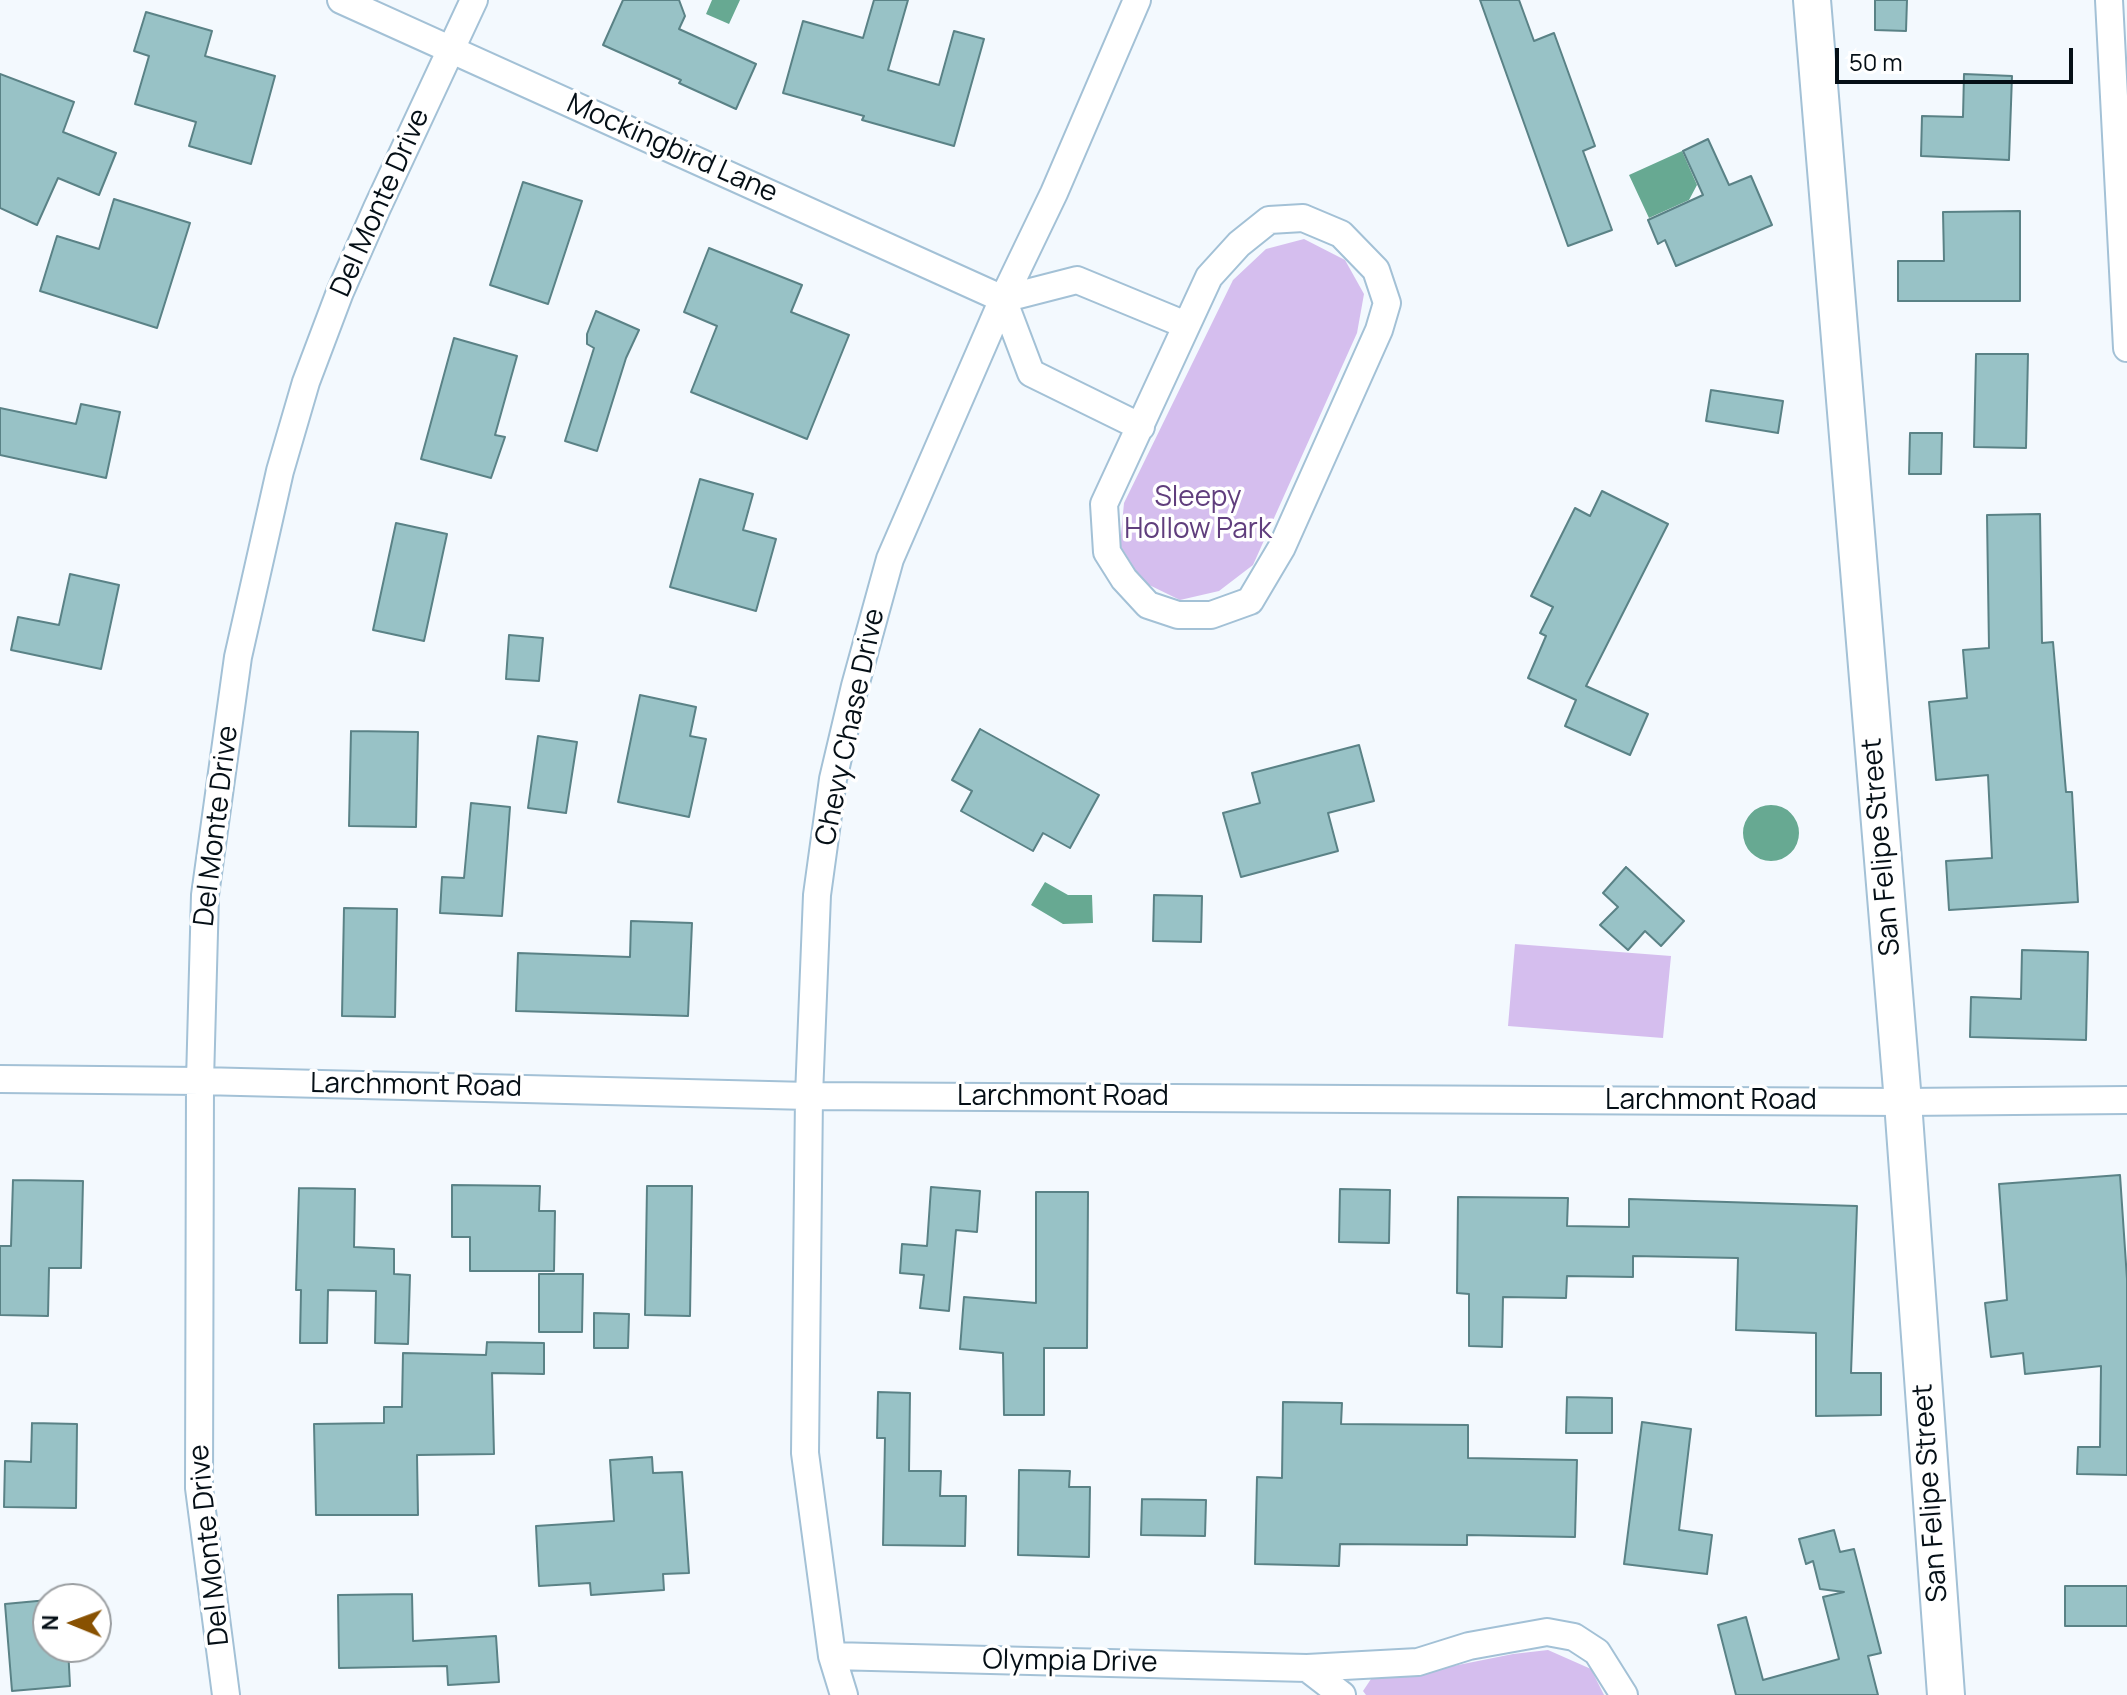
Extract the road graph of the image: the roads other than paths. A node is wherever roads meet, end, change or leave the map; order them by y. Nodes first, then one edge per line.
1 (341, 0) edge
2 (474, 0) edge
3 (1137, 0) edge
4 (1812, 0) edge
5 (2109, 0) edge
6 (452, 50) junction
7 (1003, 299) junction
8 (1186, 325) junction
9 (2127, 348) edge
10 (1141, 427) junction
11 (0, 1079) edge
12 (200, 1081) junction
13 (809, 1096) junction
14 (2127, 1100) edge
15 (1903, 1102) junction
16 (832, 1656) junction
17 (1307, 1668) junction
18 (226, 1695) edge
19 (844, 1695) edge
20 (1342, 1695) edge
21 (1624, 1695) edge
22 (1946, 1695) edge

1 - 6 street, Mockingbird Lane
2 - 6 street, Del Monte Drive
3 - 7 street, Chevy Chase Drive
4 - 15 main road, San Felipe Street
5 - 9 street
6 - 7 street, Mockingbird Lane
6 - 12 street, Del Monte Drive
7 - 8 street
7 - 10 street
7 - 13 street, Chevy Chase Drive
8 - 10 street
8 - 10 street
11 - 12 street, Larchmont Road
12 - 13 street, Larchmont Road
12 - 18 street, Del Monte Drive
13 - 15 street, Larchmont Road
13 - 16 street, Chevy Chase Drive
14 - 15 street, Larchmont Road
15 - 22 main road, San Felipe Street
16 - 17 street, Olympia Drive
16 - 19 street, Chevy Chase Drive
17 - 20 street
17 - 21 street, Olympia Drive

